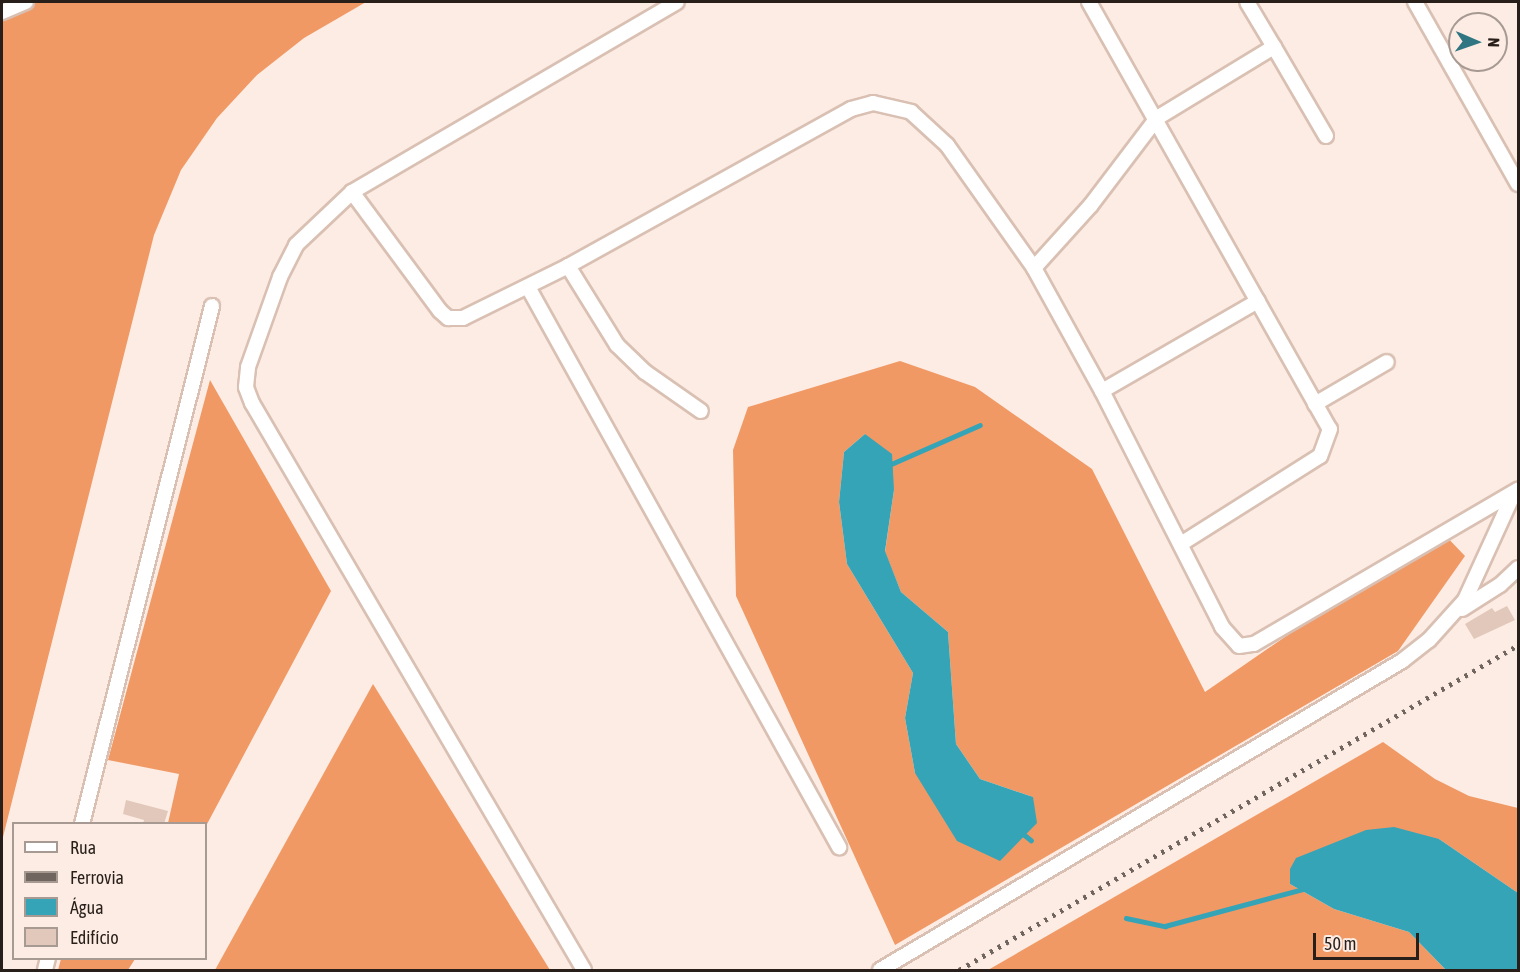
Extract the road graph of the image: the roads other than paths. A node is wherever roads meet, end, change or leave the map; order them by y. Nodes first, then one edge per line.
1 (26, 2) edge
2 (677, 2) edge
3 (1089, 2) edge
4 (1247, 2) edge
5 (1415, 2) edge
6 (2, 12) edge
7 (1274, 47) junction
8 (1157, 118) junction
9 (1326, 136) dead end
10 (1513, 160) edge
11 (1518, 184) edge
12 (352, 192) junction
13 (568, 266) junction
14 (1034, 268) junction
15 (528, 287) junction
16 (1258, 301) junction
17 (212, 306) dead end
18 (1387, 362) dead end
19 (1102, 391) junction
20 (1316, 404) junction
21 (701, 411) dead end
22 (1516, 492) edge
23 (1181, 544) junction
24 (1518, 568) edge
25 (1455, 613) junction
26 (83, 822) edge
27 (839, 847) dead end
28 (584, 970) edge
29 (880, 970) edge

1 - 6 lane
2 - 12 lane
3 - 8 lane
4 - 7 lane
5 - 10 lane
7 - 8 lane
7 - 9 lane
8 - 14 lane
8 - 16 lane
10 - 11 lane
12 - 15 lane
12 - 28 lane
13 - 14 lane
13 - 15 lane
13 - 21 lane
14 - 19 lane
15 - 27 lane
16 - 19 lane
16 - 20 lane
17 - 26 lane
18 - 20 lane
19 - 23 lane
20 - 23 lane
22 - 23 lane
22 - 25 lane
24 - 25 lane
25 - 29 lane

